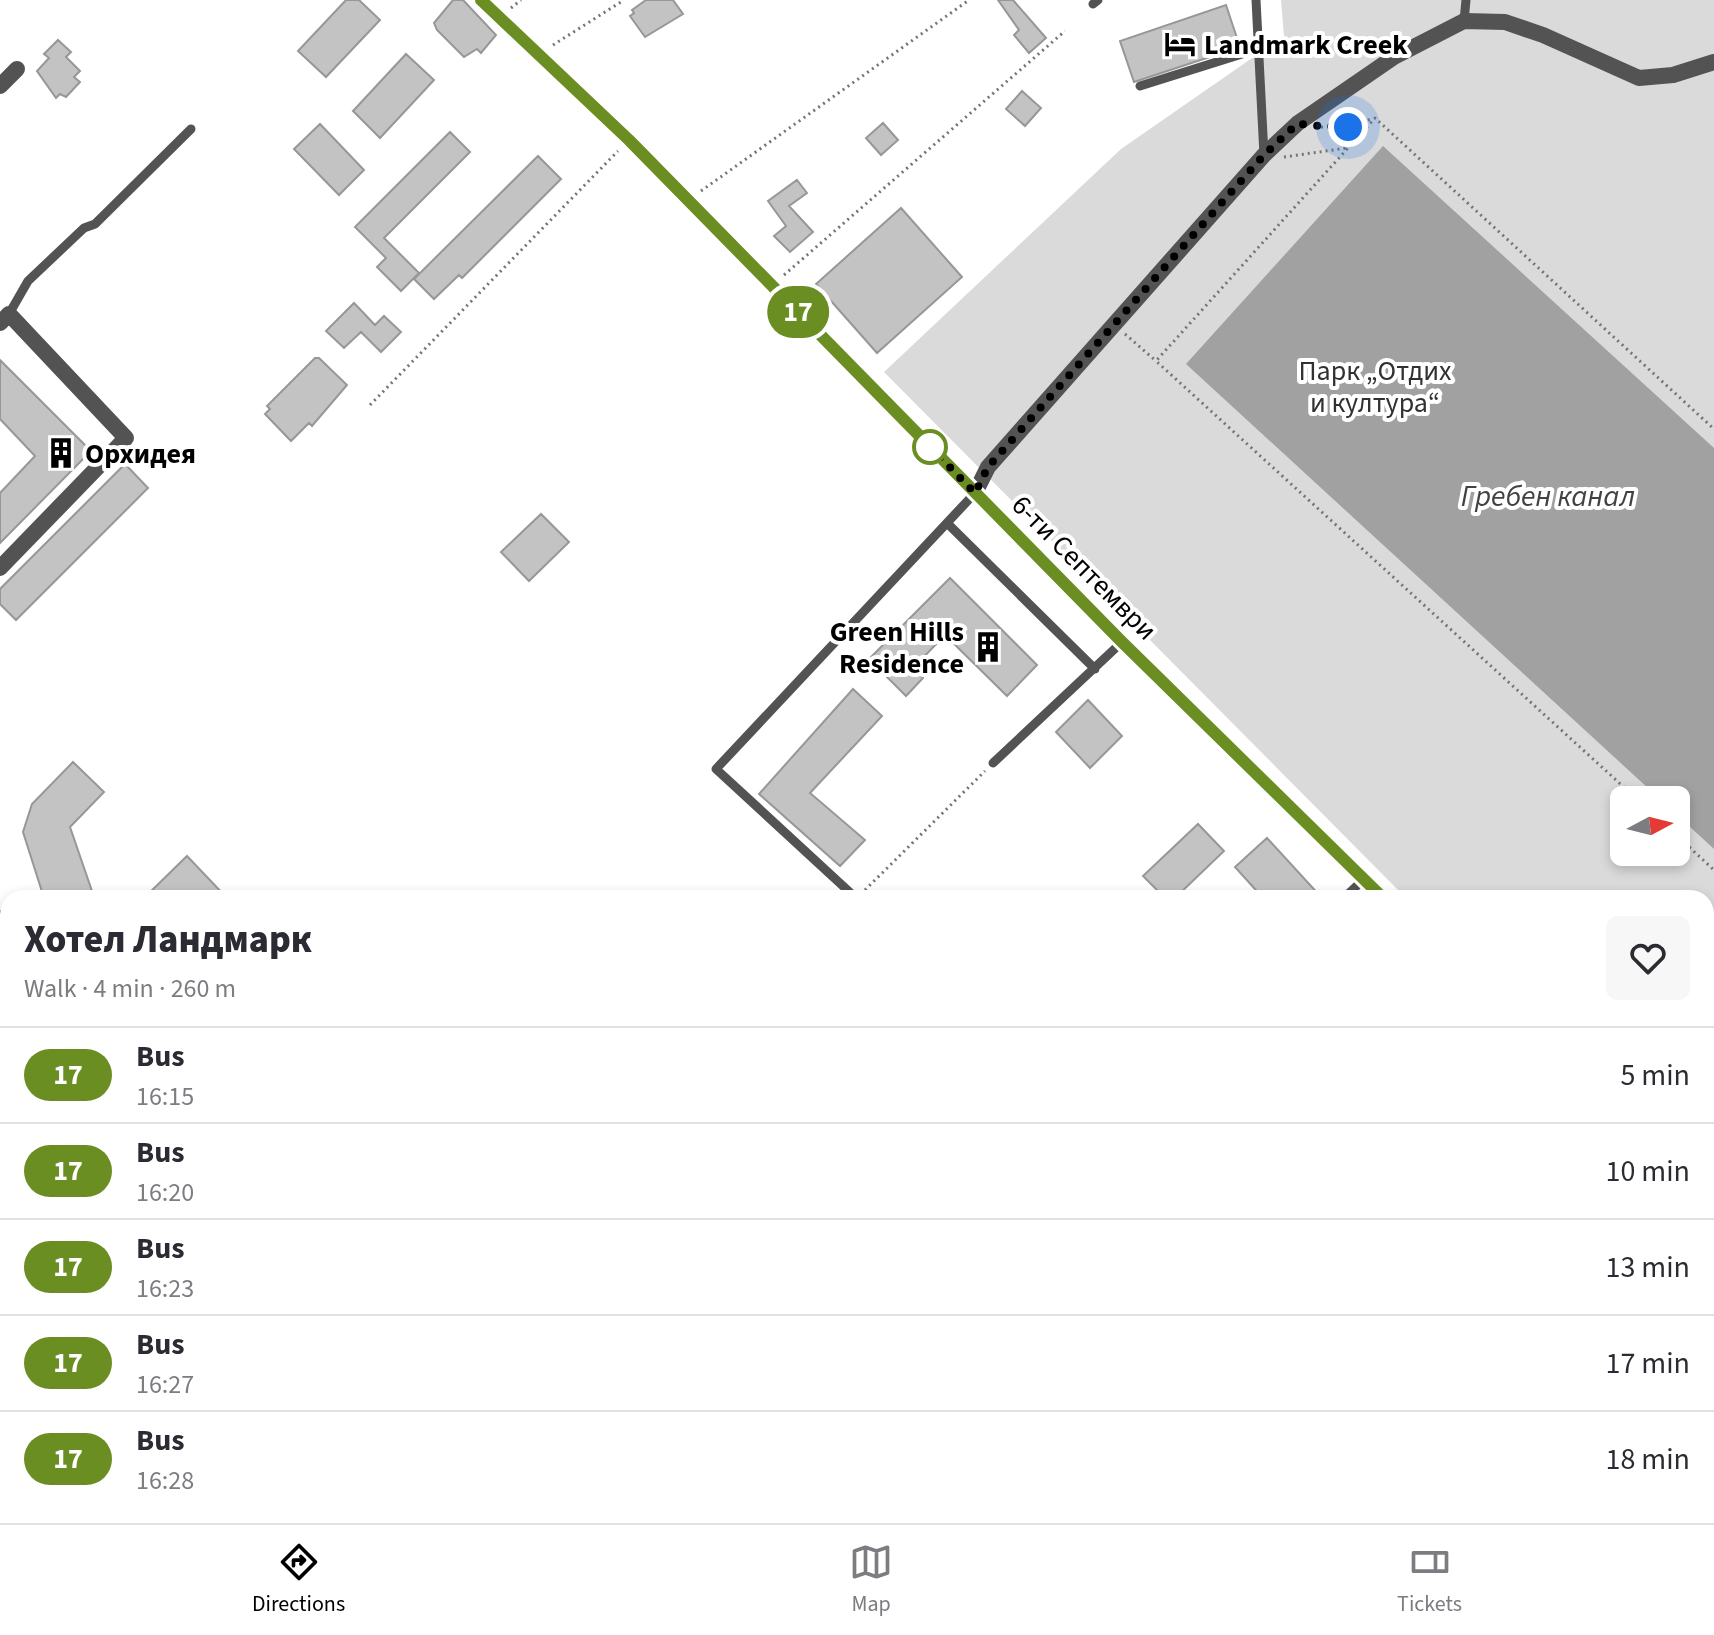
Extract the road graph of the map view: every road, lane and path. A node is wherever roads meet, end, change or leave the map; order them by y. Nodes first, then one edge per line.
1 (481, 0) edge
2 (624, 0) edge
3 (969, 0) edge
4 (1256, 0) edge
5 (1466, 0) edge
6 (1464, 21) junction
7 (1065, 31) dead end
8 (1258, 49) junction
9 (536, 56) junction
10 (1714, 62) edge
11 (17, 69) dead end
12 (0, 86) edge
13 (1140, 86) dead end
14 (1375, 118) junction
15 (1298, 123) junction
16 (191, 129) dead end
17 (629, 140) junction
18 (1349, 147) junction
19 (1264, 155) junction
20 (688, 200) junction
21 (772, 285) junction
22 (5, 319) edge
23 (1114, 325) junction
24 (1156, 361) junction
25 (370, 405) dead end
26 (1714, 429) edge
27 (975, 493) junction
28 (947, 523) junction
29 (0, 568) edge
30 (1122, 642) junction
31 (1095, 669) junction
32 (993, 763) joint
33 (1623, 786) edge
34 (1690, 848) edge
35 (1714, 870) edge
36 (1364, 879) junction
37 (847, 890) edge
38 (864, 890) edge
39 (1352, 890) edge
40 (1375, 890) edge

1 - 9 street, 6-ти Септември
2 - 9 path
3 - 20 path
4 - 8 lane
5 - 6 lane
6 - 10 street
6 - 15 street
7 - 21 path
8 - 13 lane
8 - 19 lane
9 - 17 street, 6-ти Септември
11 - 12 street
14 - 15 path
14 - 18 path
14 - 26 path
15 - 19 street
16 - 22 lane
17 - 20 street, 6-ти Септември
17 - 25 path
18 - 19 path
18 - 24 path
19 - 23 street
20 - 21 street, 6-ти Септември
21 - 27 street, 6-ти Септември
22 - 29 street
23 - 24 path
23 - 27 street
24 - 33 path
27 - 28 lane
27 - 30 street, 6-ти Септември
28 - 31 lane
28 - 37 lane
30 - 31 lane
30 - 36 street, 6-ти Септември
31 - 32 lane
32 - 38 path
34 - 35 path
36 - 39 lane
36 - 40 street, 6-ти Септември

